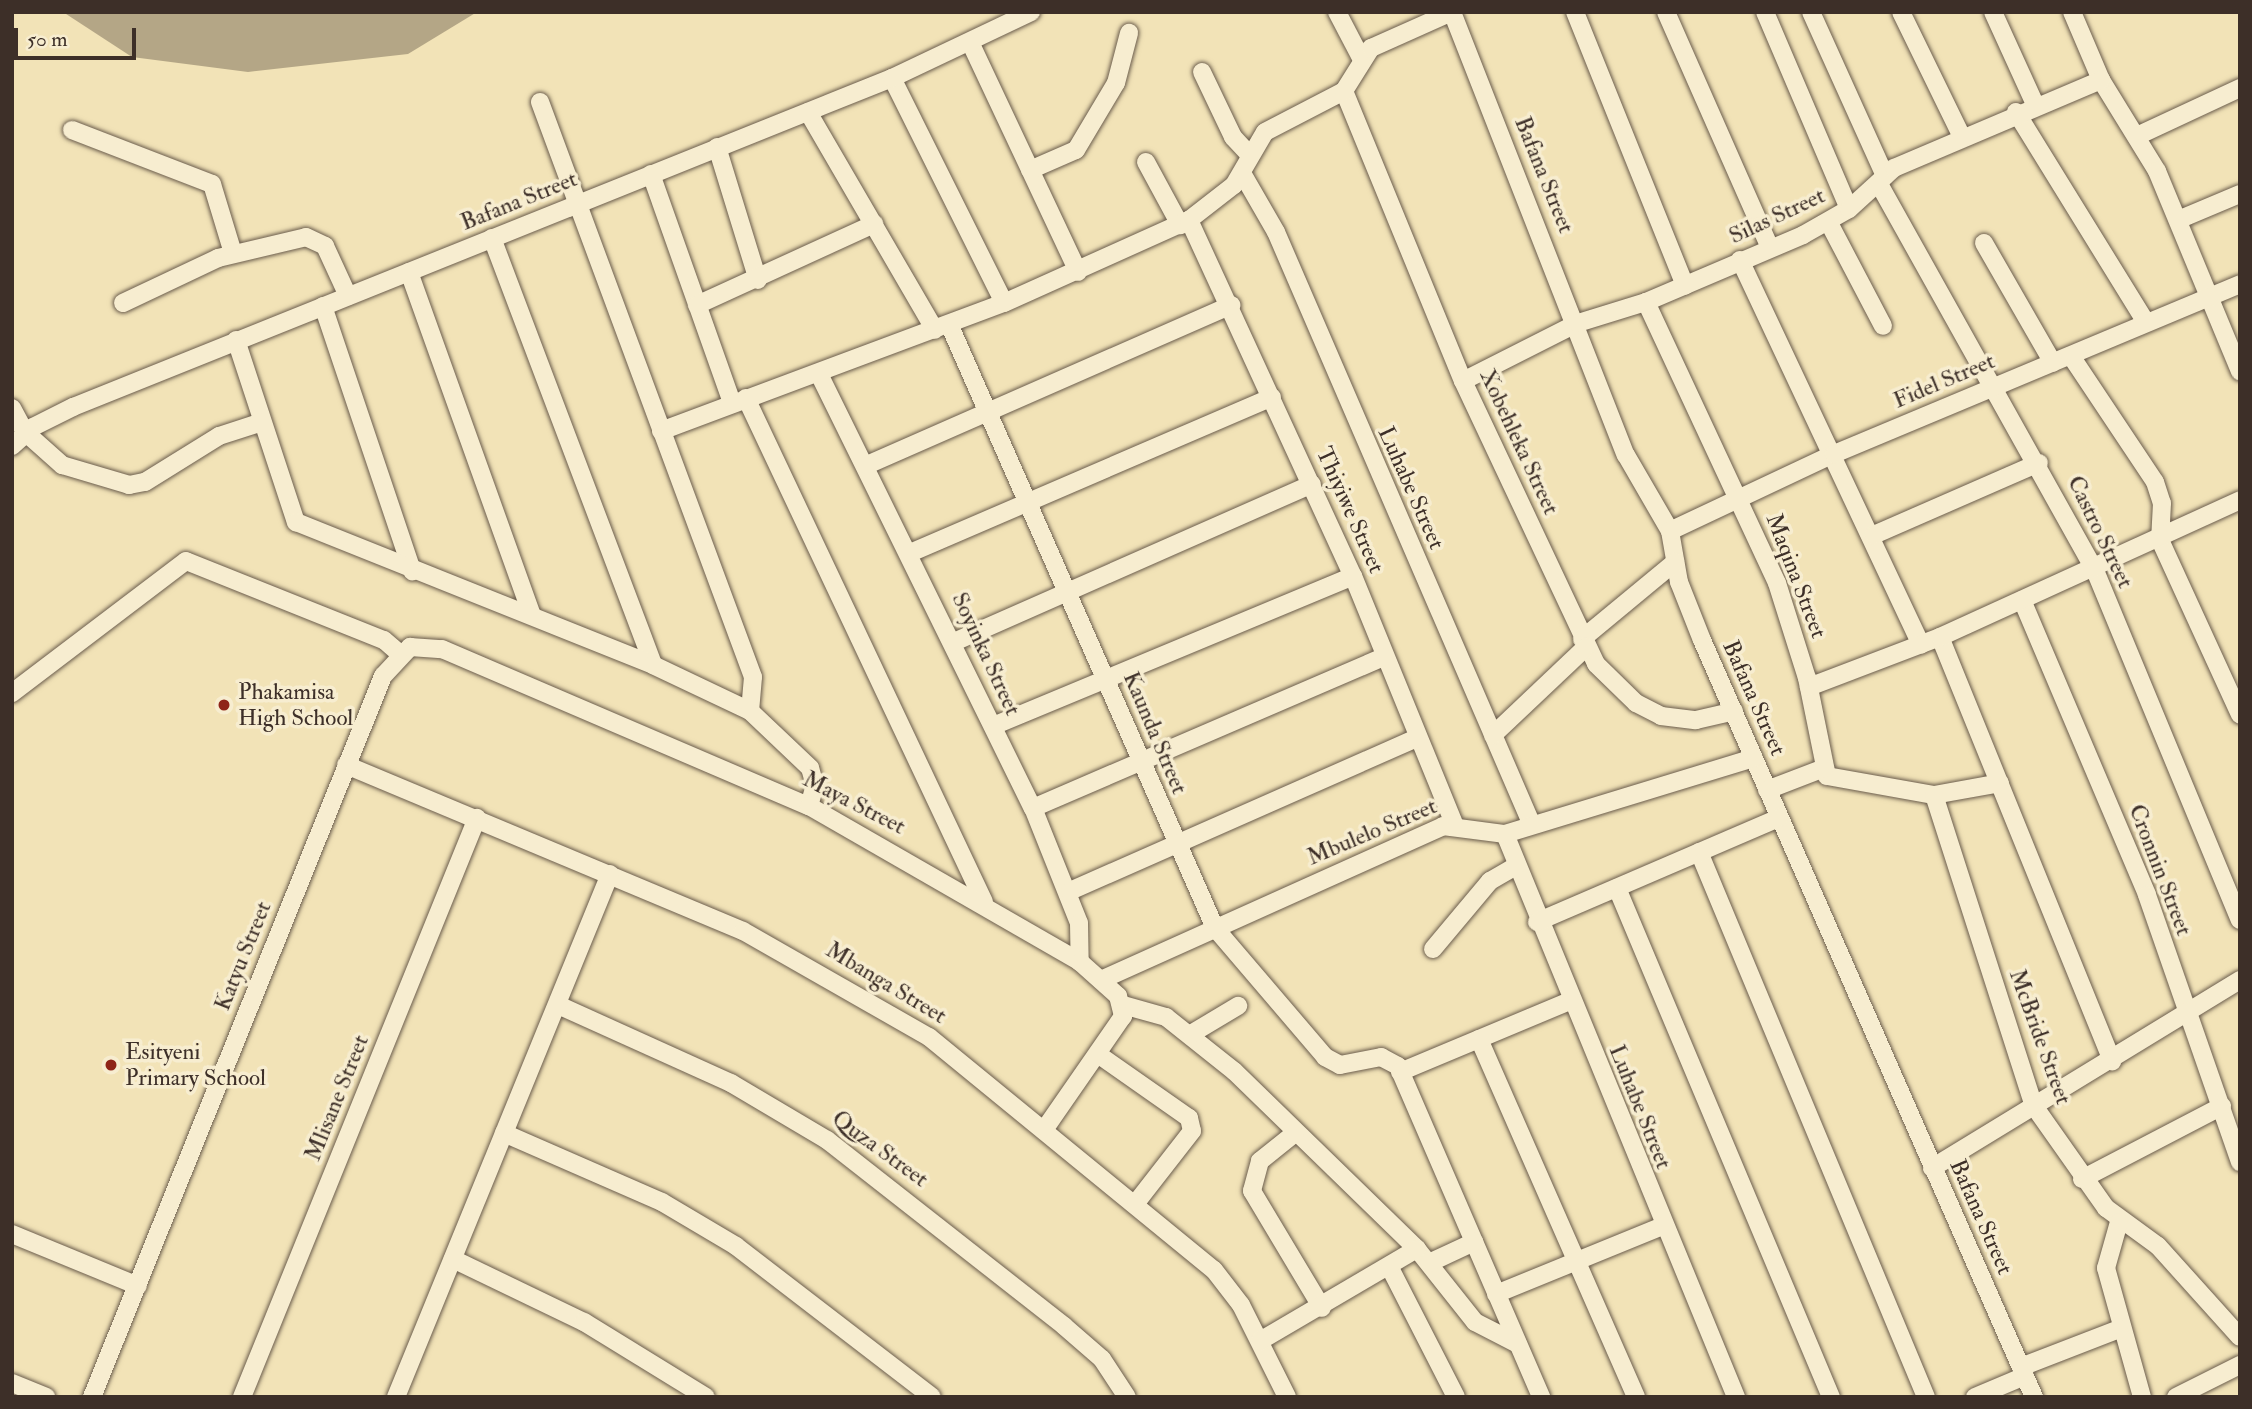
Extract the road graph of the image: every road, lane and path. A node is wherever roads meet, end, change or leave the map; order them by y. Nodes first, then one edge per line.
1 (1031, 12) edge
2 (1338, 12) edge
3 (1452, 12) edge
4 (1575, 12) edge
5 (1666, 12) edge
6 (1765, 12) edge
7 (1811, 12) edge
8 (1901, 12) edge
9 (1993, 12) edge
10 (2072, 12) edge
11 (1129, 33) dead end
12 (970, 42) junction
13 (1361, 58) junction
14 (1202, 72) dead end
15 (892, 78) junction
16 (2101, 80) junction
17 (2240, 88) edge
18 (1344, 91) junction
19 (540, 102) dead end
20 (2035, 104) junction
21 (2017, 112) junction
22 (808, 113) junction
23 (72, 130) dead end
24 (1961, 135) junction
25 (2137, 136) junction
26 (717, 147) junction
27 (1249, 154) junction
28 (1146, 162) dead end
29 (1030, 170) junction
30 (651, 173) junction
31 (1242, 173) junction
32 (1882, 180) junction
33 (2240, 194) edge
34 (579, 203) junction
35 (1849, 209) junction
36 (2178, 220) junction
37 (1185, 222) junction
38 (1829, 222) junction
39 (874, 224) junction
40 (492, 238) junction
41 (1984, 243) dead end
42 (1770, 248) junction
43 (233, 253) junction
44 (1740, 260) junction
45 (409, 272) junction
46 (1078, 272) junction
47 (758, 280) junction
48 (2240, 284) edge
49 (1685, 285) junction
50 (348, 296) junction
51 (2210, 296) junction
52 (1646, 302) junction
53 (123, 303) dead end
54 (1004, 303) junction
55 (697, 305) junction
56 (1231, 305) junction
57 (323, 306) junction
58 (2145, 321) junction
59 (1578, 323) junction
60 (1883, 326) dead end
61 (942, 327) junction
62 (236, 340) junction
63 (2071, 356) junction
64 (2053, 363) junction
65 (2240, 371) edge
66 (820, 376) junction
67 (1464, 381) junction
68 (1995, 386) junction
69 (1272, 397) junction
70 (739, 400) junction
71 (989, 414) junction
72 (17, 419) edge
73 (262, 422) junction
74 (660, 431) junction
75 (12, 446) edge
76 (1834, 454) junction
77 (2039, 463) junction
78 (867, 466) junction
79 (1312, 484) junction
80 (1739, 498) junction
81 (2240, 500) edge
82 (1028, 504) junction
83 (1670, 531) junction
84 (1874, 535) junction
85 (2160, 540) junction
86 (910, 552) junction
87 (1675, 562) junction
88 (2094, 568) junction
89 (412, 571) junction
90 (1353, 576) junction
91 (1068, 592) junction
92 (2022, 600) junction
93 (532, 616) junction
94 (1940, 637) junction
95 (954, 642) junction
96 (1584, 643) junction
97 (1921, 645) junction
98 (400, 653) junction
99 (1383, 657) junction
100 (653, 665) junction
101 (1105, 678) junction
102 (1809, 687) junction
103 (12, 693) edge
104 (750, 711) junction
105 (1734, 711) junction
106 (2240, 715) edge
107 (993, 726) junction
108 (1493, 735) junction
109 (1417, 738) junction
110 (1754, 758) junction
111 (1139, 763) junction
112 (346, 765) junction
113 (1824, 768) junction
114 (2000, 783) junction
115 (1767, 790) junction
116 (1934, 795) junction
117 (809, 806) junction
118 (1033, 808) junction
119 (477, 818) junction
120 (1779, 818) junction
121 (1454, 824) junction
122 (1532, 825) junction
123 (1505, 834) junction
124 (1176, 843) junction
125 (1699, 852) junction
126 (1516, 866) junction
127 (610, 874) junction
128 (1617, 888) junction
129 (1070, 891) junction
130 (984, 902) junction
131 (2240, 920) edge
132 (1537, 922) junction
133 (1215, 928) junction
134 (1433, 949) dead end
135 (1080, 962) junction
136 (1101, 980) junction
137 (2240, 980) edge
138 (1570, 1001) junction
139 (558, 1004) junction
140 (1124, 1005) junction
141 (1238, 1006) dead end
142 (2185, 1012) junction
143 (1191, 1034) junction
144 (1479, 1039) junction
145 (1099, 1055) junction
146 (2112, 1061) junction
147 (1400, 1072) junction
148 (2034, 1106) junction
149 (2222, 1106) junction
150 (1046, 1127) junction
151 (505, 1133) junction
152 (1295, 1133) junction
153 (2240, 1162) edge
154 (1932, 1168) junction
155 (2082, 1179) junction
156 (1136, 1203) junction
157 (2119, 1222) junction
158 (1662, 1226) junction
159 (12, 1234) edge
160 (1474, 1242) junction
161 (1423, 1256) junction
162 (453, 1259) junction
163 (1578, 1260) junction
164 (1390, 1266) junction
165 (138, 1286) junction
166 (1496, 1294) junction
167 (1322, 1308) junction
168 (2119, 1329) junction
169 (2240, 1337) edge
170 (1260, 1341) junction
171 (1518, 1345) junction
172 (2240, 1365) edge
173 (2023, 1372) junction
174 (12, 1383) edge
175 (402, 1395) edge
176 (46, 1397) edge
177 (92, 1397) edge
178 (242, 1397) edge
179 (706, 1397) edge
180 (932, 1397) edge
181 (1127, 1397) edge
182 (1287, 1397) edge
183 (1456, 1397) edge
184 (1541, 1397) edge
185 (1636, 1397) edge
186 (1735, 1397) edge
187 (1831, 1397) edge
188 (1926, 1397) edge
189 (1975, 1397) edge
190 (2034, 1397) edge
191 (2142, 1397) edge
192 (2176, 1397) edge

1 - 12 street, Bafana Street
2 - 13 street
3 - 13 street
3 - 59 street, Bafana Street
4 - 49 street
5 - 42 street
6 - 35 street
7 - 32 street, Castro Street
8 - 24 street
9 - 20 street
10 - 16 street
11 - 29 street
12 - 15 street, Bafana Street
12 - 29 street
13 - 18 street
14 - 27 street
15 - 22 street, Bafana Street
15 - 54 street
16 - 20 street, Silas Street
16 - 25 street
17 - 25 street
18 - 27 street
18 - 67 street, Xobehleka Street
19 - 34 street
20 - 21 street, Silas Street
21 - 24 street, Silas Street
21 - 58 street
22 - 26 street, Bafana Street
22 - 39 street, Kaunda Street
23 - 43 street
24 - 32 street, Silas Street
25 - 36 street
26 - 30 street, Bafana Street
26 - 47 street
27 - 31 street
28 - 37 street, Thiyiwe Street
29 - 46 street
30 - 34 street, Bafana Street
30 - 55 street
31 - 37 street
31 - 108 street, Luhabe Street
32 - 35 street, Silas Street
32 - 68 street, Castro Street
33 - 36 street
34 - 40 street, Bafana Street
34 - 74 street
35 - 38 street, Silas Street
36 - 51 street
37 - 46 street
37 - 56 street, Thiyiwe Street
38 - 42 street, Silas Street
38 - 60 street
39 - 47 street
39 - 61 street, Kaunda Street
40 - 45 street, Bafana Street
40 - 100 street
41 - 64 street
42 - 44 street, Silas Street
43 - 50 street
43 - 53 street
44 - 49 street, Silas Street
44 - 76 street
45 - 50 street, Bafana Street
45 - 93 street
46 - 54 street
47 - 55 street
48 - 51 street, Fidel Street
49 - 52 street, Silas Street
50 - 57 street, Bafana Street
51 - 58 street, Fidel Street
51 - 65 street
52 - 59 street, Silas Street
52 - 80 street, Maqina Street
54 - 61 street
55 - 70 street
56 - 69 street, Thiyiwe Street
56 - 71 street
57 - 62 street, Bafana Street
57 - 89 street
58 - 63 street, Fidel Street
59 - 67 street, Silas Street
59 - 83 street, Bafana Street
61 - 66 street
61 - 71 street, Kaunda Street
62 - 72 street, Bafana Street
62 - 73 street
63 - 64 street, Fidel Street
63 - 85 street
64 - 68 street, Fidel Street
66 - 70 street
66 - 78 street, Soyinka Street
67 - 96 street, Xobehleka Street
68 - 76 street, Fidel Street
68 - 77 street, Castro Street
69 - 79 street, Thiyiwe Street
69 - 82 street
70 - 74 street
70 - 130 street
71 - 78 street
71 - 82 street, Kaunda Street
72 - 73 street
72 - 75 street
73 - 89 street
74 - 104 street
76 - 80 street, Fidel Street
76 - 84 street
77 - 84 street
77 - 88 street, Castro Street
78 - 86 street, Soyinka Street
79 - 90 street, Thiyiwe Street
79 - 91 street
80 - 83 street, Fidel Street
80 - 102 street, Maqina Street
81 - 85 street
82 - 86 street
82 - 91 street, Kaunda Street
83 - 87 street, Bafana Street
84 - 97 street
85 - 88 street
85 - 106 street
86 - 95 street, Soyinka Street
87 - 96 street
87 - 105 street, Bafana Street
88 - 92 street
88 - 131 street, Castro Street
89 - 93 street
90 - 99 street, Thiyiwe Street
90 - 101 street
91 - 95 street
91 - 101 street, Kaunda Street
92 - 94 street
92 - 142 street, Cronnin Street
93 - 100 street
94 - 97 street
94 - 114 street
95 - 107 street, Soyinka Street
96 - 105 street, Xobehleka Street
96 - 108 street
97 - 102 street
98 - 103 street
98 - 112 street, Katyu Street
98 - 117 street, Maya Street
99 - 109 street, Thiyiwe Street
99 - 111 street
100 - 104 street
101 - 107 street
101 - 111 street, Kaunda Street
102 - 113 street, Maqina Street
104 - 117 street
105 - 110 street, Bafana Street
107 - 118 street, Soyinka Street
108 - 122 street, Luhabe Street
109 - 121 street, Thiyiwe Street
109 - 124 street
110 - 115 street, Bafana Street
110 - 122 street, Mbulelo Street
111 - 118 street
111 - 124 street, Kaunda Street
112 - 119 street, Mbanga Street
112 - 165 street, Katyu Street
113 - 115 street
113 - 116 street
114 - 116 street
114 - 146 street
115 - 120 street, Bafana Street
116 - 148 street, McBride Street
117 - 130 street, Maya Street
118 - 129 street, Soyinka Street
119 - 127 street, Mbanga Street
119 - 178 street, Mlisane Street
120 - 125 street
120 - 154 street, Bafana Street
121 - 123 street, Mbulelo Street
121 - 133 street, Mbulelo Street
122 - 123 street, Mbulelo Street
123 - 126 street, Luhabe Street
124 - 129 street
124 - 133 street, Kaunda Street
125 - 128 street
125 - 188 street
126 - 132 street, Luhabe Street
126 - 134 street
127 - 139 street
127 - 150 street, Mbanga Street
128 - 132 street
128 - 187 street
129 - 135 street, Soyinka Street
130 - 135 street, Maya Street
132 - 138 street, Luhabe Street
133 - 136 street, Mbulelo Street
133 - 147 street, Kaunda Street
135 - 136 street, Maya Street
136 - 140 street, Maya Street
137 - 142 street
138 - 144 street
138 - 158 street, Luhabe Street
139 - 151 street
139 - 181 street, Quza Street
140 - 143 street
140 - 145 street
141 - 143 street
142 - 146 street
142 - 149 street, Cronnin Street
143 - 152 street
144 - 147 street
144 - 163 street
145 - 150 street
145 - 156 street
146 - 148 street
147 - 160 street
148 - 154 street
148 - 155 street, McBride Street
149 - 153 street, Cronnin Street
149 - 155 street
150 - 156 street, Mbanga Street
151 - 162 street
151 - 180 street
152 - 161 street
152 - 167 street
154 - 173 street, Bafana Street
155 - 157 street, McBride Street
156 - 170 street, Mbanga Street
157 - 168 street
157 - 169 street, McBride Street
158 - 163 street
158 - 186 street, Luhabe Street
159 - 165 street
160 - 161 street
160 - 166 street
161 - 164 street
161 - 171 street
162 - 175 street
162 - 179 street
163 - 166 street
163 - 185 street
164 - 167 street
164 - 183 street
165 - 177 street, Katyu Street
166 - 171 street
167 - 170 street
168 - 173 street
168 - 191 street
170 - 182 street, Mbanga Street
171 - 184 street
172 - 192 street
173 - 189 street
173 - 190 street, Bafana Street
174 - 176 street

